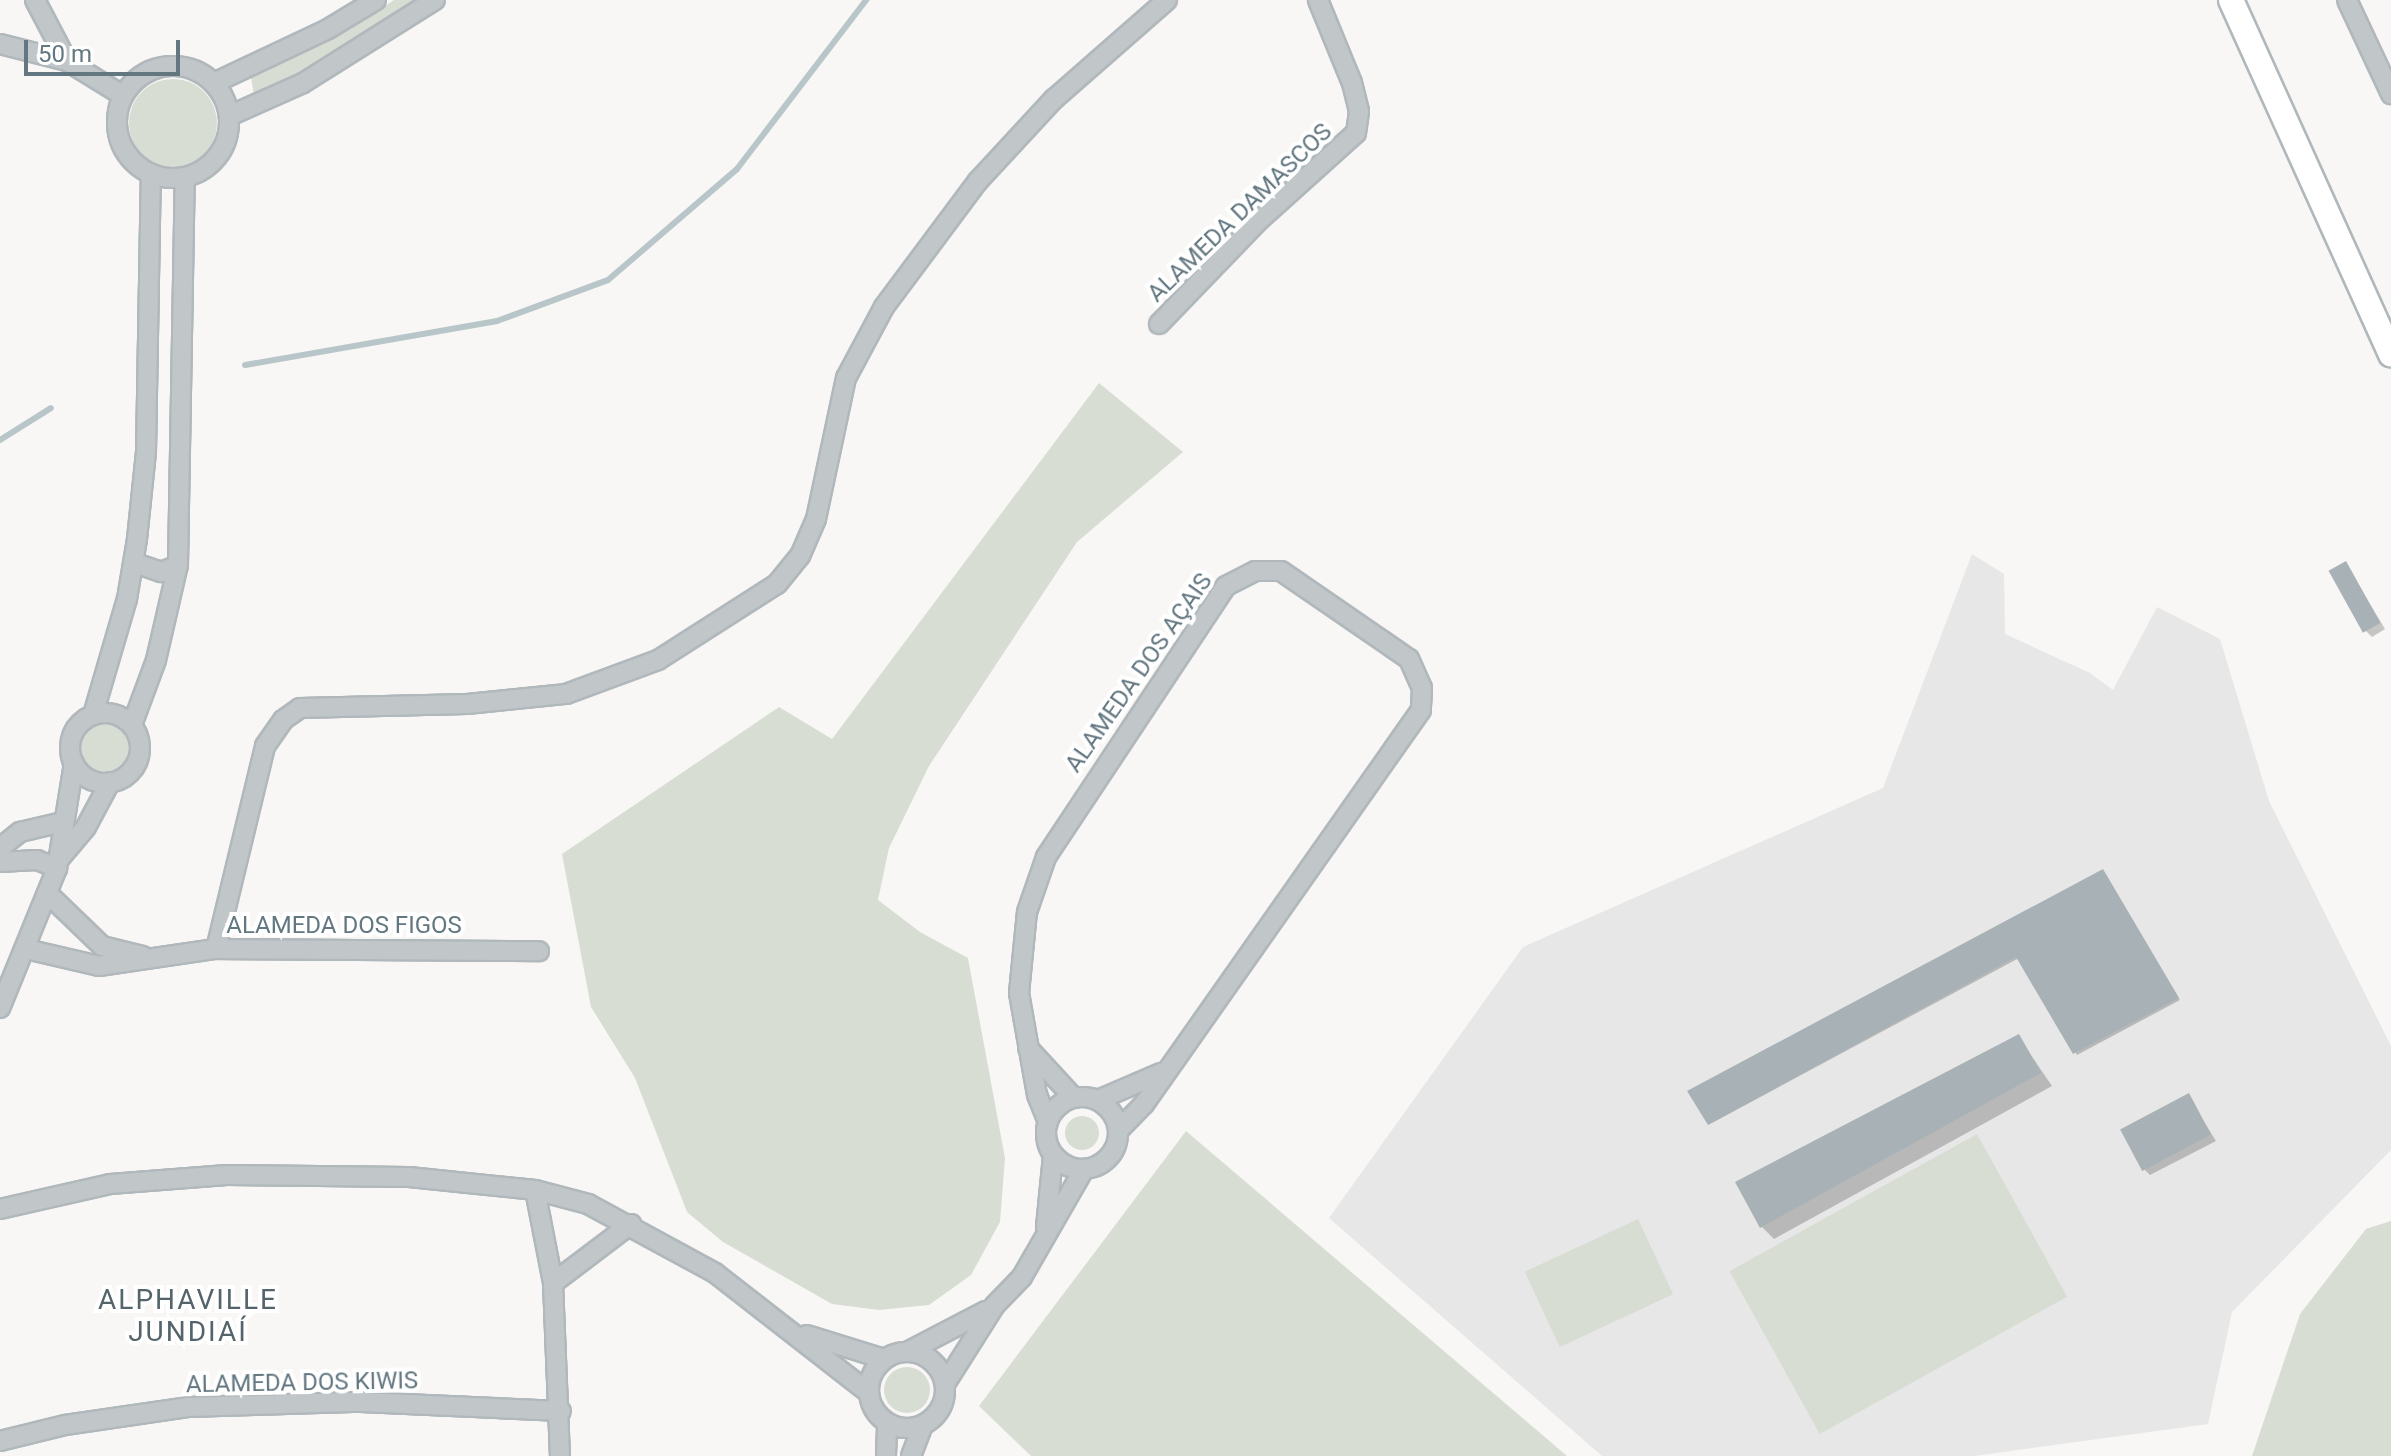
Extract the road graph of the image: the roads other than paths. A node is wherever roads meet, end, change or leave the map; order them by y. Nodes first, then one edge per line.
1 (35, 0) edge
2 (376, 0) edge
3 (435, 0) edge
4 (1167, 0) edge
5 (1318, 0) edge
6 (2231, 0) edge
7 (2347, 0) edge
8 (0, 44) edge
9 (67, 61) junction
10 (214, 83) junction
11 (2391, 94) edge
12 (122, 95) junction
13 (229, 116) junction
14 (151, 174) junction
15 (185, 177) junction
16 (1159, 324) dead end
17 (2391, 355) edge
18 (135, 563) junction
19 (178, 565) junction
20 (93, 715) junction
21 (132, 725) junction
22 (74, 763) junction
23 (110, 782) junction
24 (63, 822) junction
25 (0, 848) edge
26 (0, 862) edge
27 (59, 863) junction
28 (48, 894) junction
29 (26, 949) junction
30 (216, 949) junction
31 (539, 951) dead end
32 (149, 958) junction
33 (0, 1008) edge
34 (1026, 1046) junction
35 (1167, 1069) junction
36 (1074, 1098) junction
37 (1098, 1100) junction
38 (1048, 1122) junction
39 (1119, 1130) junction
40 (1053, 1155) junction
41 (1084, 1169) junction
42 (535, 1190) junction
43 (0, 1192) edge
44 (21, 1201) junction
45 (0, 1209) edge
46 (631, 1224) junction
47 (1045, 1233) junction
48 (553, 1283) junction
49 (995, 1305) junction
50 (793, 1331) junction
51 (909, 1351) junction
52 (884, 1359) junction
53 (945, 1384) junction
54 (868, 1392) junction
55 (561, 1411) junction
56 (887, 1423) junction
57 (923, 1425) junction
58 (0, 1441) edge
59 (560, 1456) edge
60 (886, 1456) edge
61 (911, 1456) edge

1 - 9 street
2 - 10 street
3 - 13 street
4 - 30 street
5 - 16 street, ALAMEDA DAMASCOS
6 - 17 main road
7 - 11 street
8 - 9 street
9 - 12 street
10 - 12 street
10 - 13 street
12 - 14 street
13 - 15 street
14 - 15 street
14 - 18 street
15 - 19 street
18 - 19 street
18 - 20 street
19 - 21 street
20 - 21 street
20 - 22 street
21 - 23 street
22 - 23 street
22 - 24 street
23 - 27 street
24 - 25 street
24 - 27 street
26 - 27 street
27 - 28 street
28 - 29 street
28 - 32 street, ALAMEDA DOS FIGOS
29 - 32 street, ALAMEDA DOS FIGOS
29 - 33 street
30 - 31 street, ALAMEDA DOS FIGOS
30 - 32 street, ALAMEDA DOS FIGOS
34 - 35 street, ALAMEDA DOS AÇAIS
34 - 36 street
34 - 38 street, ALAMEDA DOS AÇAIS
35 - 37 street
35 - 39 street, ALAMEDA DOS AÇAIS
36 - 37 street
36 - 38 street
37 - 39 street
38 - 40 street
39 - 41 street
40 - 41 street
40 - 47 street
41 - 47 street
42 - 44 street
42 - 46 street
42 - 48 street
43 - 44 street
44 - 45 street
46 - 48 street
46 - 50 street
47 - 49 street
48 - 55 street
49 - 51 street
49 - 53 street
50 - 52 street
50 - 54 street
51 - 52 street
51 - 53 street
52 - 54 street
53 - 57 street
54 - 56 street
55 - 58 street, ALAMEDA DOS KIWIS
55 - 59 street
56 - 57 street
56 - 60 street
57 - 61 street

